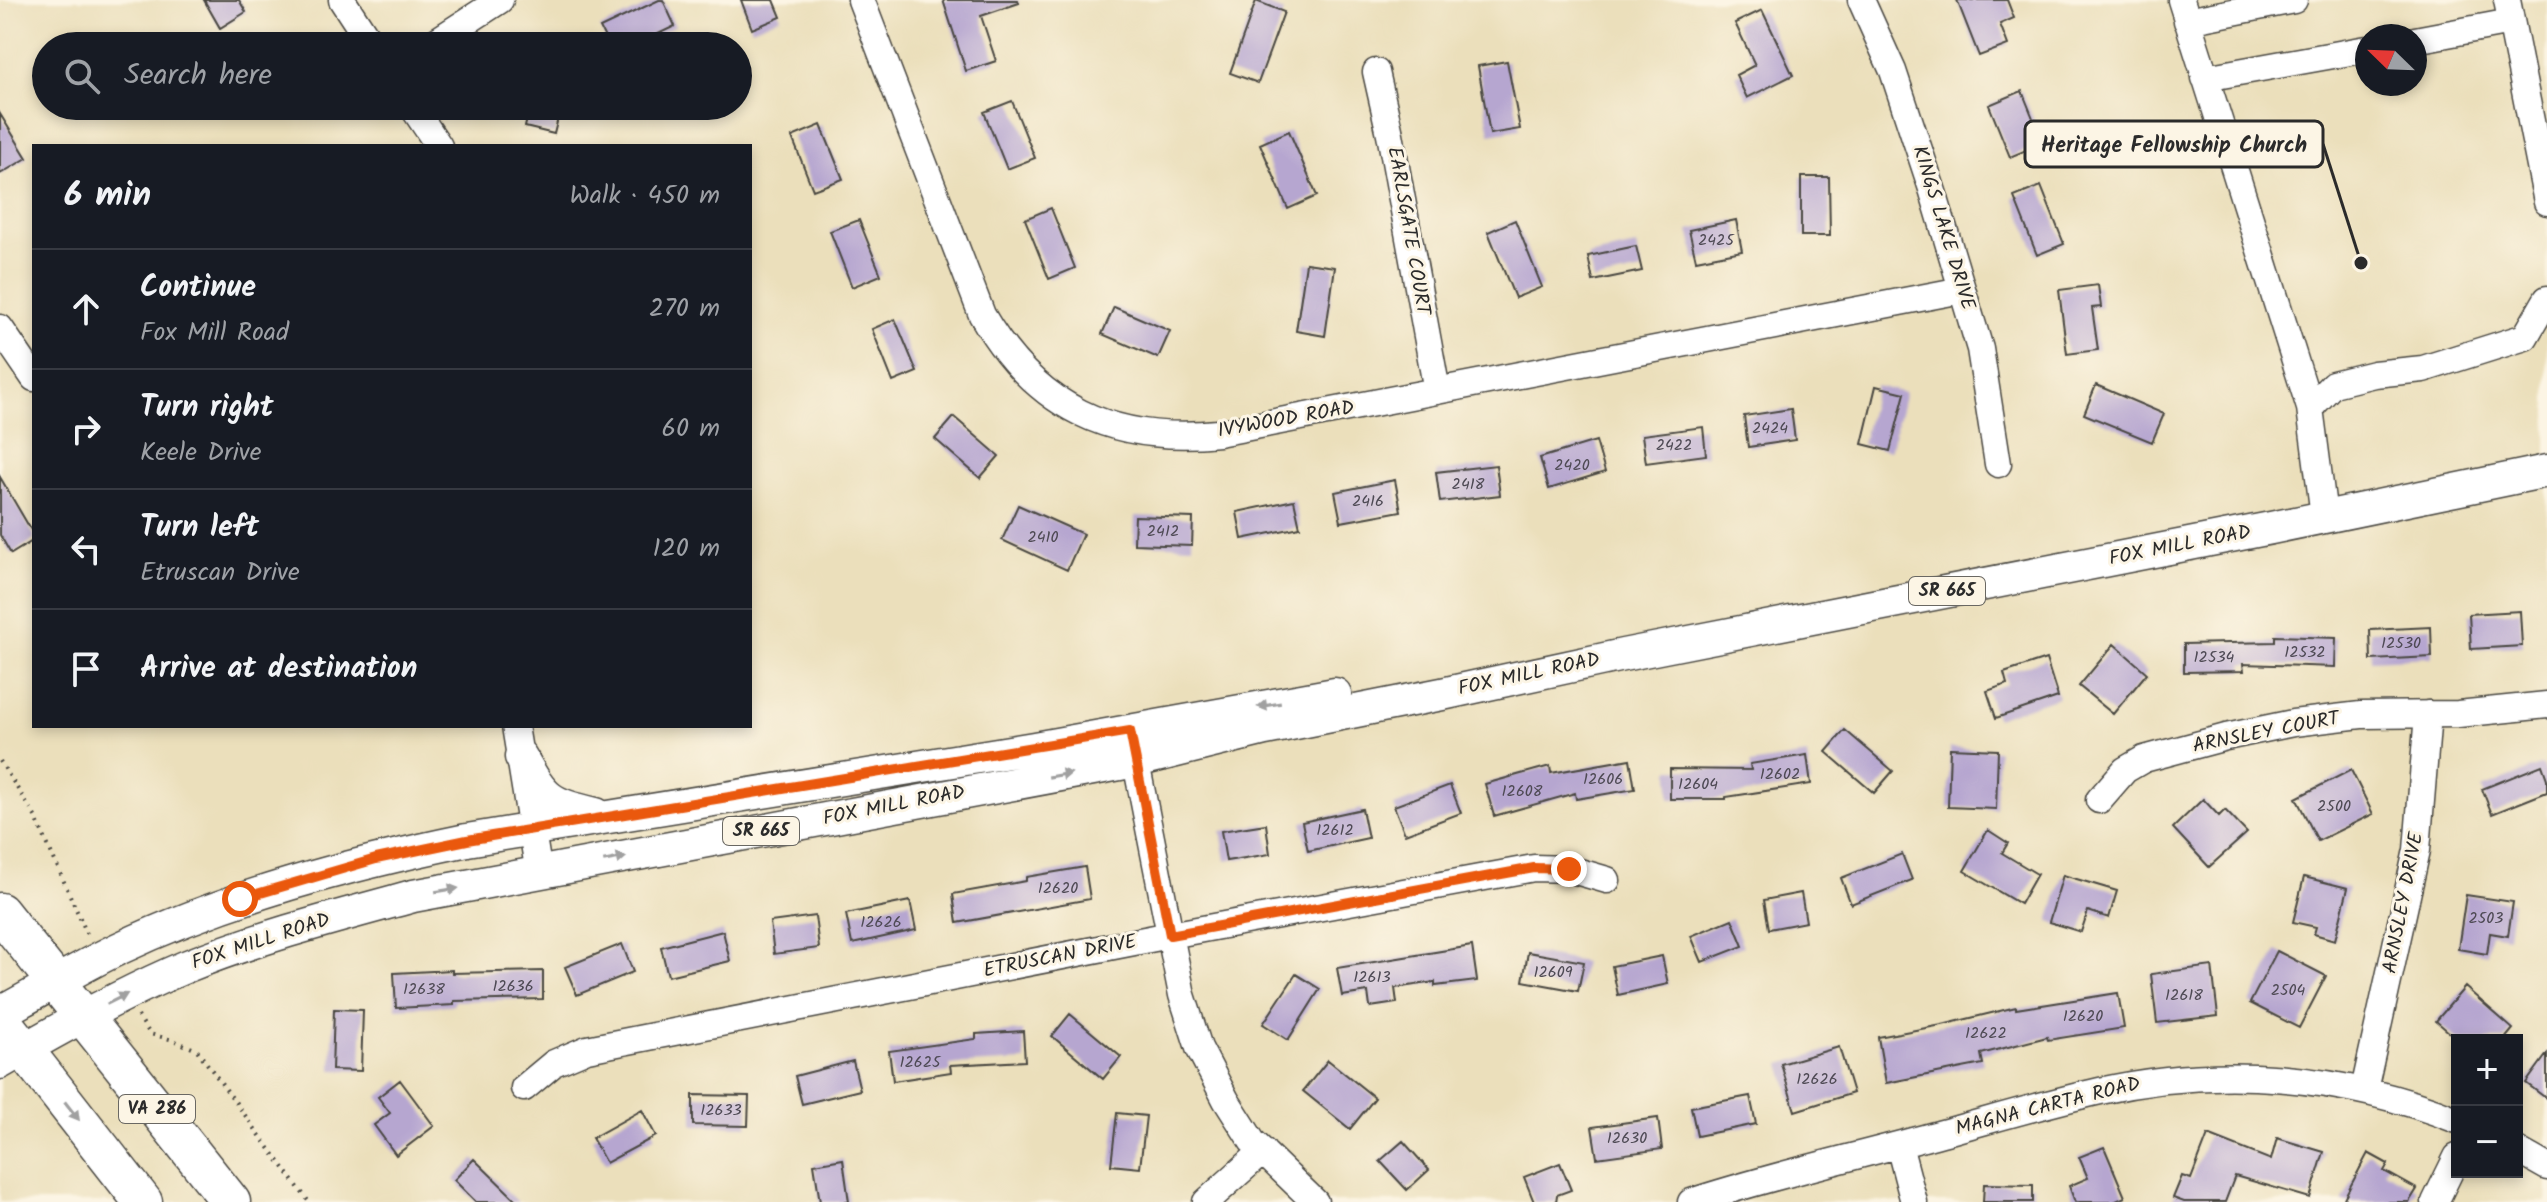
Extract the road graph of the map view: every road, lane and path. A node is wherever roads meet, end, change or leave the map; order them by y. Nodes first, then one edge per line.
1 (342, 0) edge
2 (500, 0) edge
3 (861, 0) edge
4 (1861, 0) edge
5 (2294, 0) edge
6 (2184, 10) edge
7 (2509, 11) edge
8 (363, 32) edge
9 (451, 32) edge
10 (2427, 36) edge
11 (2355, 51) edge
12 (1376, 72) dead end
13 (2205, 78) junction
14 (421, 120) edge
15 (438, 144) edge
16 (2547, 202) edge
17 (1962, 290) junction
18 (2547, 299) edge
19 (0, 328) edge
20 (32, 375) edge
21 (1437, 391) junction
22 (2310, 408) junction
23 (1998, 464) dead end
24 (2547, 471) edge
25 (2324, 516) junction
26 (2547, 705) edge
27 (2428, 714) junction
28 (518, 741) edge
29 (1133, 746) junction
30 (0, 761) edge
31 (2099, 800) dead end
32 (610, 818) junction
33 (532, 830) junction
34 (539, 874) junction
35 (1607, 880) dead end
36 (0, 912) edge
37 (1170, 935) junction
38 (101, 957) junction
39 (58, 982) junction
40 (125, 996) junction
41 (0, 1013) edge
42 (83, 1017) junction
43 (0, 1019) edge
44 (12, 1056) edge
45 (524, 1088) dead end
46 (2364, 1090) junction
47 (2451, 1118) edge
48 (1899, 1145) junction
49 (1263, 1151) junction
50 (2523, 1153) edge
51 (2547, 1167) edge
52 (2451, 1169) edge
53 (143, 1202) edge
54 (231, 1202) edge
55 (309, 1202) edge
56 (1206, 1202) edge
57 (1315, 1202) edge
58 (1691, 1202) edge
59 (1914, 1202) edge
60 (2435, 1202) edge

1 - 8 street
2 - 9 street
3 - 21 street, IVYWOOD ROAD
4 - 17 street, KINGS LAKE DRIVE
5 - 6 street
6 - 13 street
7 - 10 street
7 - 16 street
11 - 13 street
12 - 21 street, EARLSGATE COURT
13 - 22 street
14 - 15 street
17 - 21 street, IVYWOOD ROAD
17 - 23 street, KINGS LAKE DRIVE
18 - 22 street
19 - 20 street
22 - 25 street
24 - 25 main road, FOX MILL ROAD / SR 665
25 - 29 main road, FOX MILL ROAD / SR 665
26 - 27 street, ARNSLEY COURT
27 - 31 street, ARNSLEY COURT
27 - 46 street, ARNSLEY DRIVE
28 - 32 main road
28 - 33 street
29 - 32 main road, FOX MILL ROAD / SR 665
34 -> 29 main road, FOX MILL ROAD / SR 665
29 - 37 street
30 - 38 path
32 - 33 main road, FOX MILL ROAD / SR 665
33 - 34 street
33 - 38 main road, FOX MILL ROAD / SR 665
40 -> 34 main road, FOX MILL ROAD / SR 665
35 - 37 street, ETRUSCAN DRIVE
36 - 39 highway, VA 286
37 - 45 street, ETRUSCAN DRIVE
37 - 49 street
38 - 39 main road, FOX MILL ROAD / SR 665
39 - 41 main road, FOX MILL ROAD / SR 665
39 - 42 highway, VA 286
42 -> 40 main road, FOX MILL ROAD / SR 665
40 - 55 path
42 - 44 main road, FOX MILL ROAD / SR 665
42 - 54 highway, VA 286
43 - 44 highway, VA 286
44 -> 53 highway, VA 286
46 - 47 street, MAGNA CARTA ROAD
46 - 48 street, MAGNA CARTA ROAD
48 - 58 street, MAGNA CARTA ROAD
48 - 59 street
49 - 56 street
49 - 57 street
50 - 51 street
52 - 60 street

